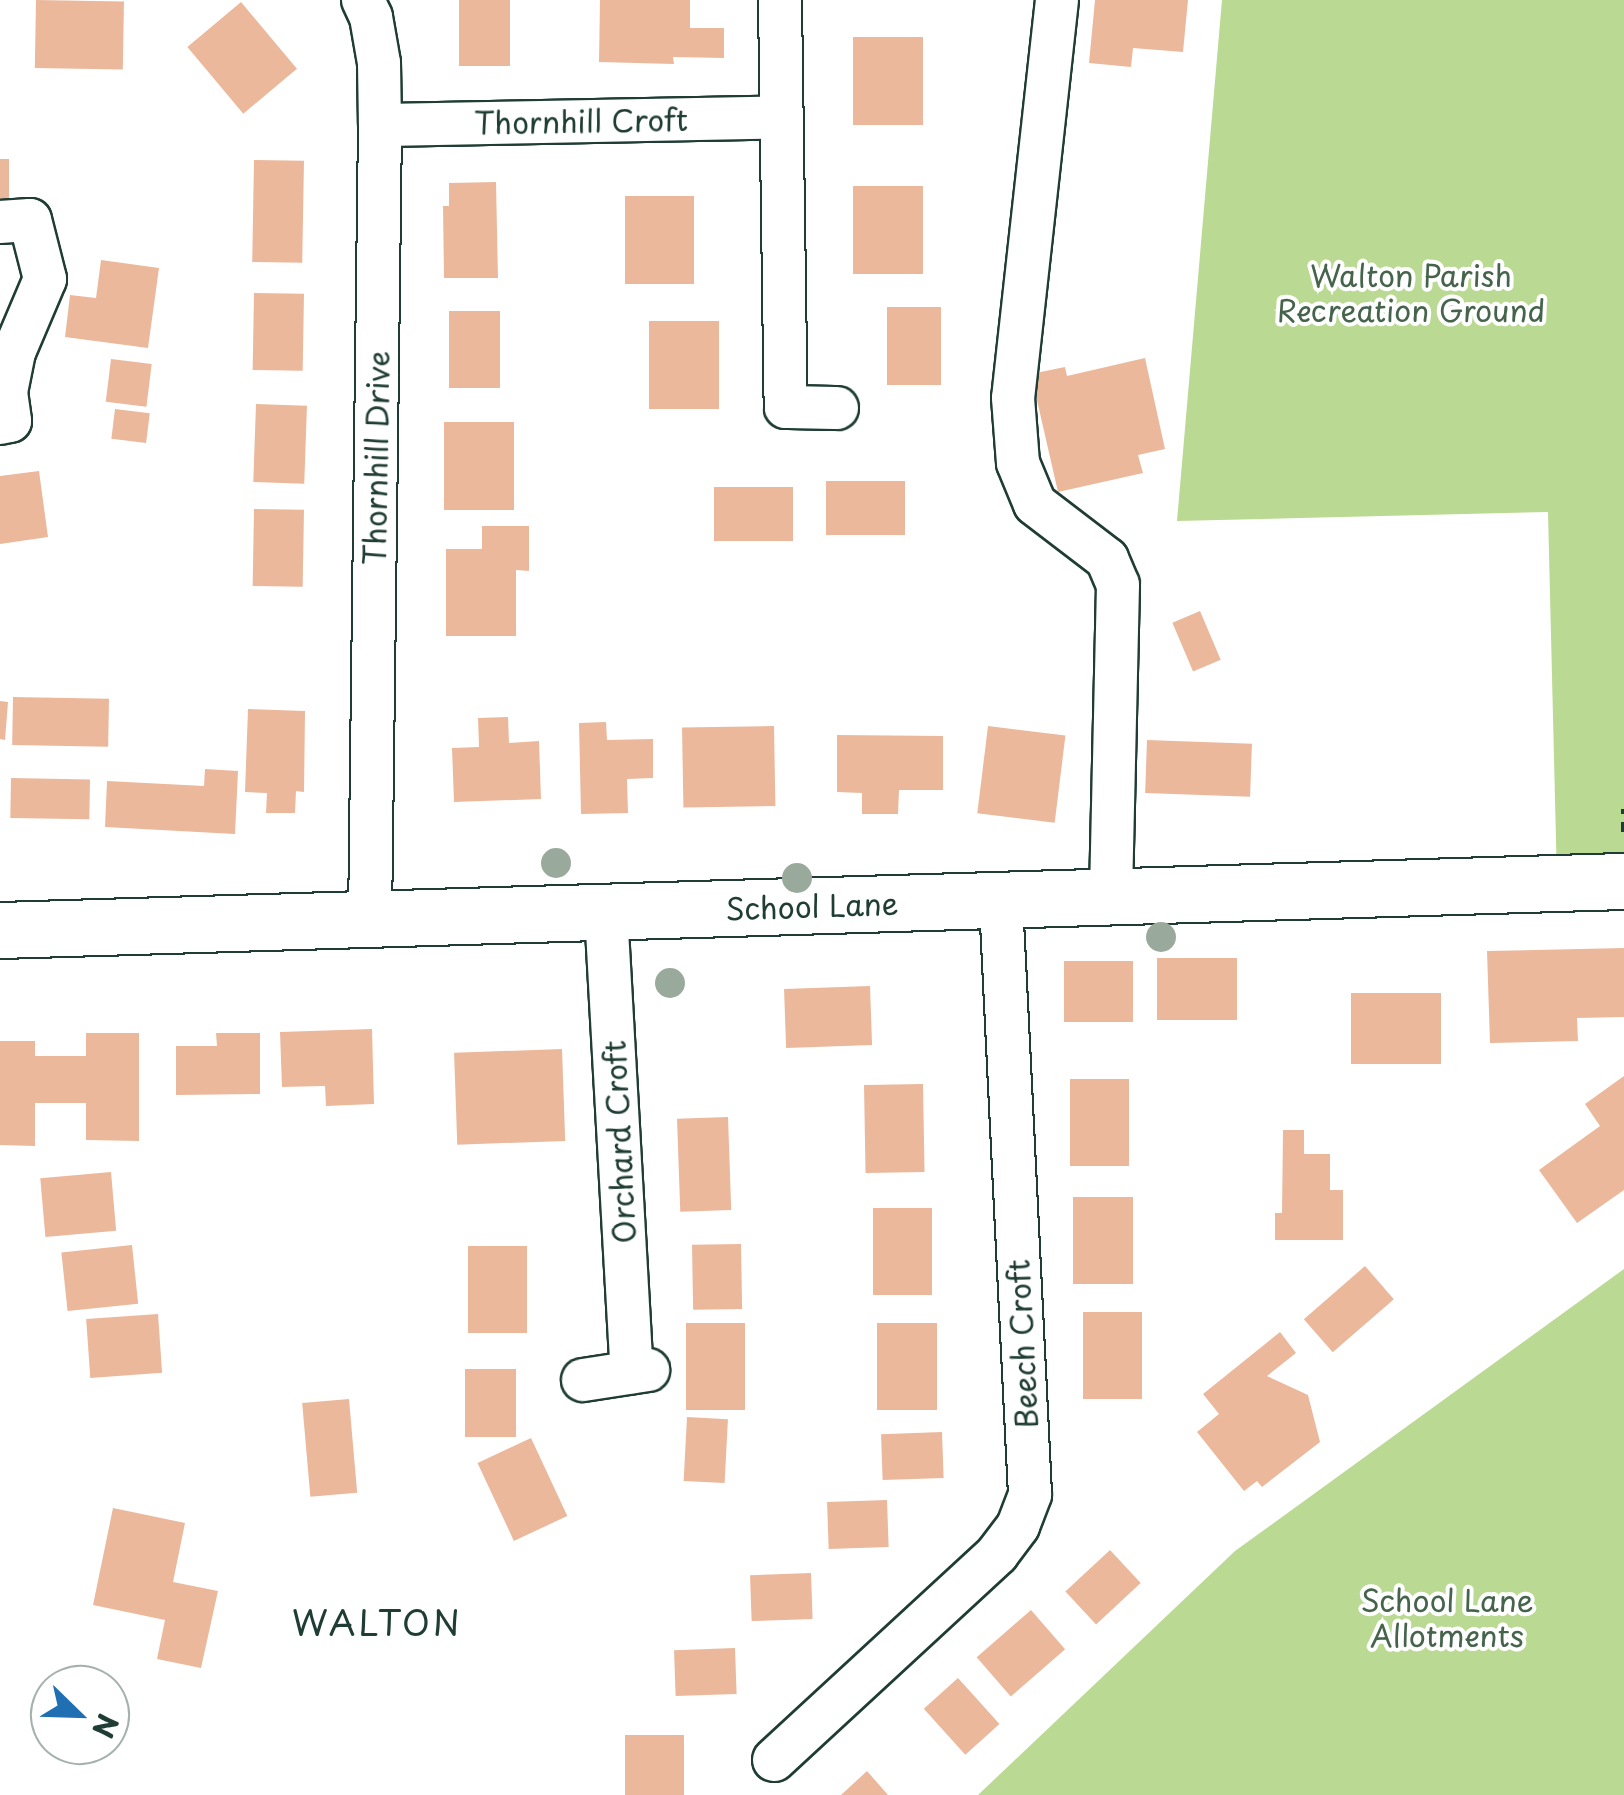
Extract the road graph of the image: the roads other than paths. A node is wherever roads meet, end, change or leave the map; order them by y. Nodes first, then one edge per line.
1 (362, 0) edge
2 (780, 0) edge
3 (1057, 0) edge
4 (781, 117) junction
5 (380, 124) junction
6 (0, 222) edge
7 (837, 408) dead end
8 (0, 423) edge
9 (1624, 881) edge
10 (1110, 897) junction
11 (1002, 900) junction
12 (606, 912) junction
13 (370, 919) junction
14 (0, 930) edge
15 (583, 1380) dead end
16 (774, 1760) dead end

1 - 5 street, Thornhill Drive
2 - 4 street
3 - 10 street
4 - 5 street, Thornhill Croft
4 - 7 street
5 - 13 street, Thornhill Drive
6 - 8 street
9 - 10 street, School Lane
10 - 11 street, School Lane
11 - 12 street, School Lane
11 - 16 street, Beech Croft
12 - 13 street, School Lane
12 - 15 street, Orchard Croft
13 - 14 street, School Lane

